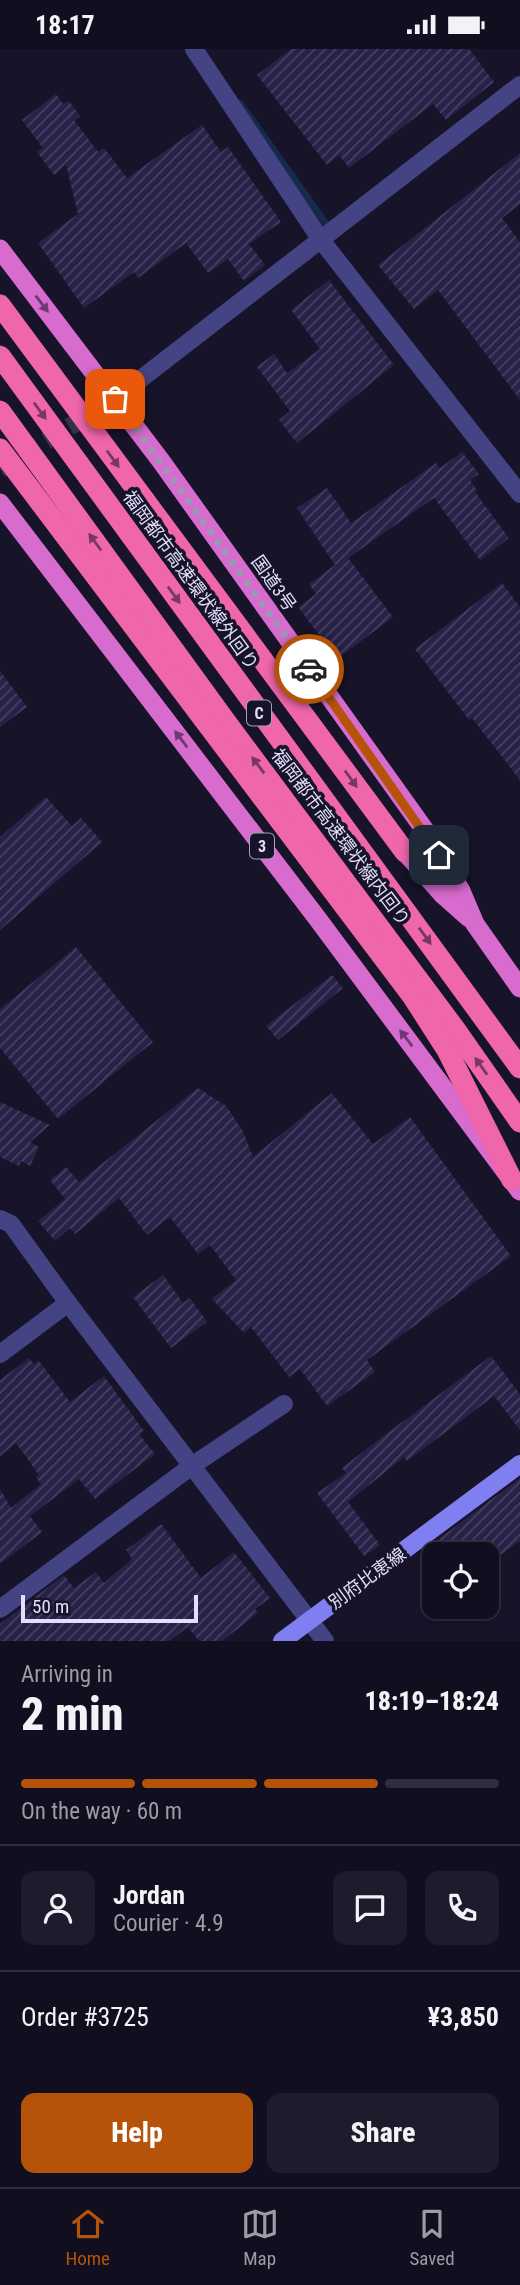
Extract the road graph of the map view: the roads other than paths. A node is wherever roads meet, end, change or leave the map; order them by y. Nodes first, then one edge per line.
1 (194, 49) edge
2 (520, 85) edge
3 (321, 240) junction
4 (0, 250) edge
5 (0, 305) edge
6 (0, 356) edge
7 (115, 399) junction
8 (0, 411) edge
9 (0, 449) edge
10 (520, 494) edge
11 (0, 503) edge
12 (405, 852) joint
13 (475, 924) junction
14 (520, 988) edge
15 (520, 1068) edge
16 (520, 1122) edge
17 (516, 1186) edge
18 (0, 1219) edge
19 (68, 1303) junction
20 (0, 1354) edge
21 (284, 1404) dead end
22 (520, 1464) edge
23 (193, 1465) junction
24 (0, 1609) edge
25 (310, 1620) junction
26 (282, 1641) edge
27 (326, 1641) edge

1 - 3 street
2 - 3 street
3 - 7 street
3 - 10 street
4 -> 7 highway, 国道3号
5 -> 12 highway
6 -> 15 highway, 福岡都市高速環状線外回り / C
7 - 13 highway, 国道3号
16 -> 8 highway, 福岡都市高速環状線内回り / C
9 - 17 highway
17 -> 11 highway, 3
12 - 13 highway
13 - 14 highway, 国道3号
18 - 19 street
19 - 20 street
19 - 23 street
21 - 23 street
22 - 25 main road, 別府比恵線
23 - 24 street
23 - 25 street
25 - 26 main road, 別府比恵線
25 - 27 street

